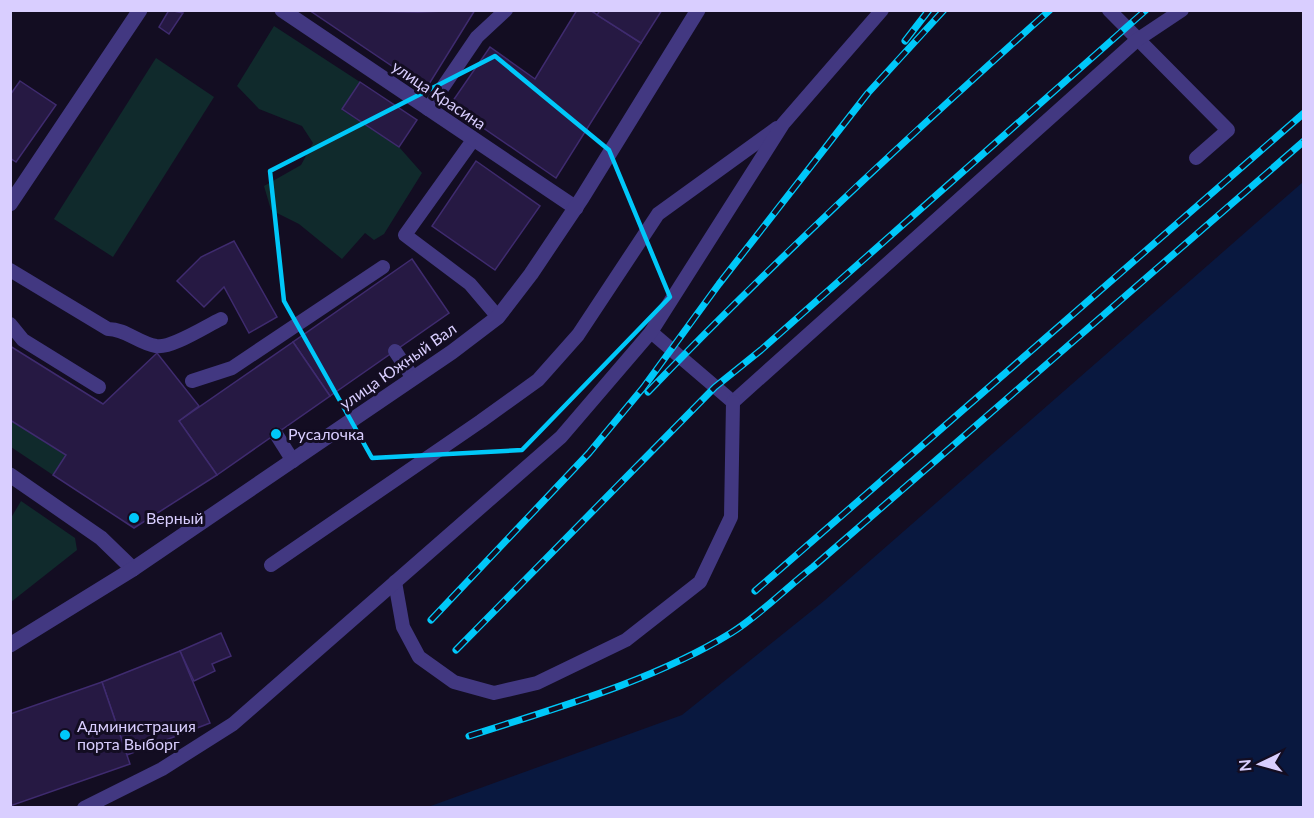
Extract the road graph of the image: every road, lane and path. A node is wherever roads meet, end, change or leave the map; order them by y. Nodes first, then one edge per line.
1 (140, 10) edge
2 (282, 10) edge
3 (506, 10) edge
4 (698, 10) edge
5 (882, 10) edge
6 (1109, 10) edge
7 (1182, 10) edge
8 (1137, 40) junction
9 (428, 109) junction
10 (783, 124) junction
11 (473, 140) junction
12 (1196, 158) dead end
13 (10, 204) edge
14 (576, 208) junction
15 (383, 267) dead end
16 (10, 270) edge
17 (498, 317) junction
18 (221, 319) dead end
19 (10, 324) edge
20 (651, 332) junction
21 (395, 351) dead end
22 (413, 378) junction
23 (192, 381) dead end
24 (99, 387) dead end
25 (733, 402) junction
26 (276, 434) dead end
27 (293, 461) junction
28 (10, 475) edge
29 (271, 565) dead end
30 (133, 569) junction
31 (395, 582) junction
32 (10, 645) edge
33 (84, 807) edge

1 - 13 street
2 - 9 street, улица Красина
3 - 9 lane
4 - 14 street, улица Южный Вал
5 - 10 lane
6 - 8 lane
7 - 8 lane
8 - 12 lane
8 - 25 lane
9 - 11 street, улица Красина
10 - 20 lane
10 - 29 lane
11 - 14 street, улица Красина
11 - 17 lane
14 - 17 street, улица Южный Вал
15 - 23 lane
16 - 18 lane
17 - 22 street, улица Южный Вал
19 - 24 lane
20 - 25 lane
20 - 31 lane
21 - 22 lane
22 - 27 street, улица Южный Вал
25 - 31 lane
26 - 27 lane
27 - 30 street, улица Южный Вал
28 - 30 street
30 - 32 street, улица Южный Вал
31 - 33 lane

